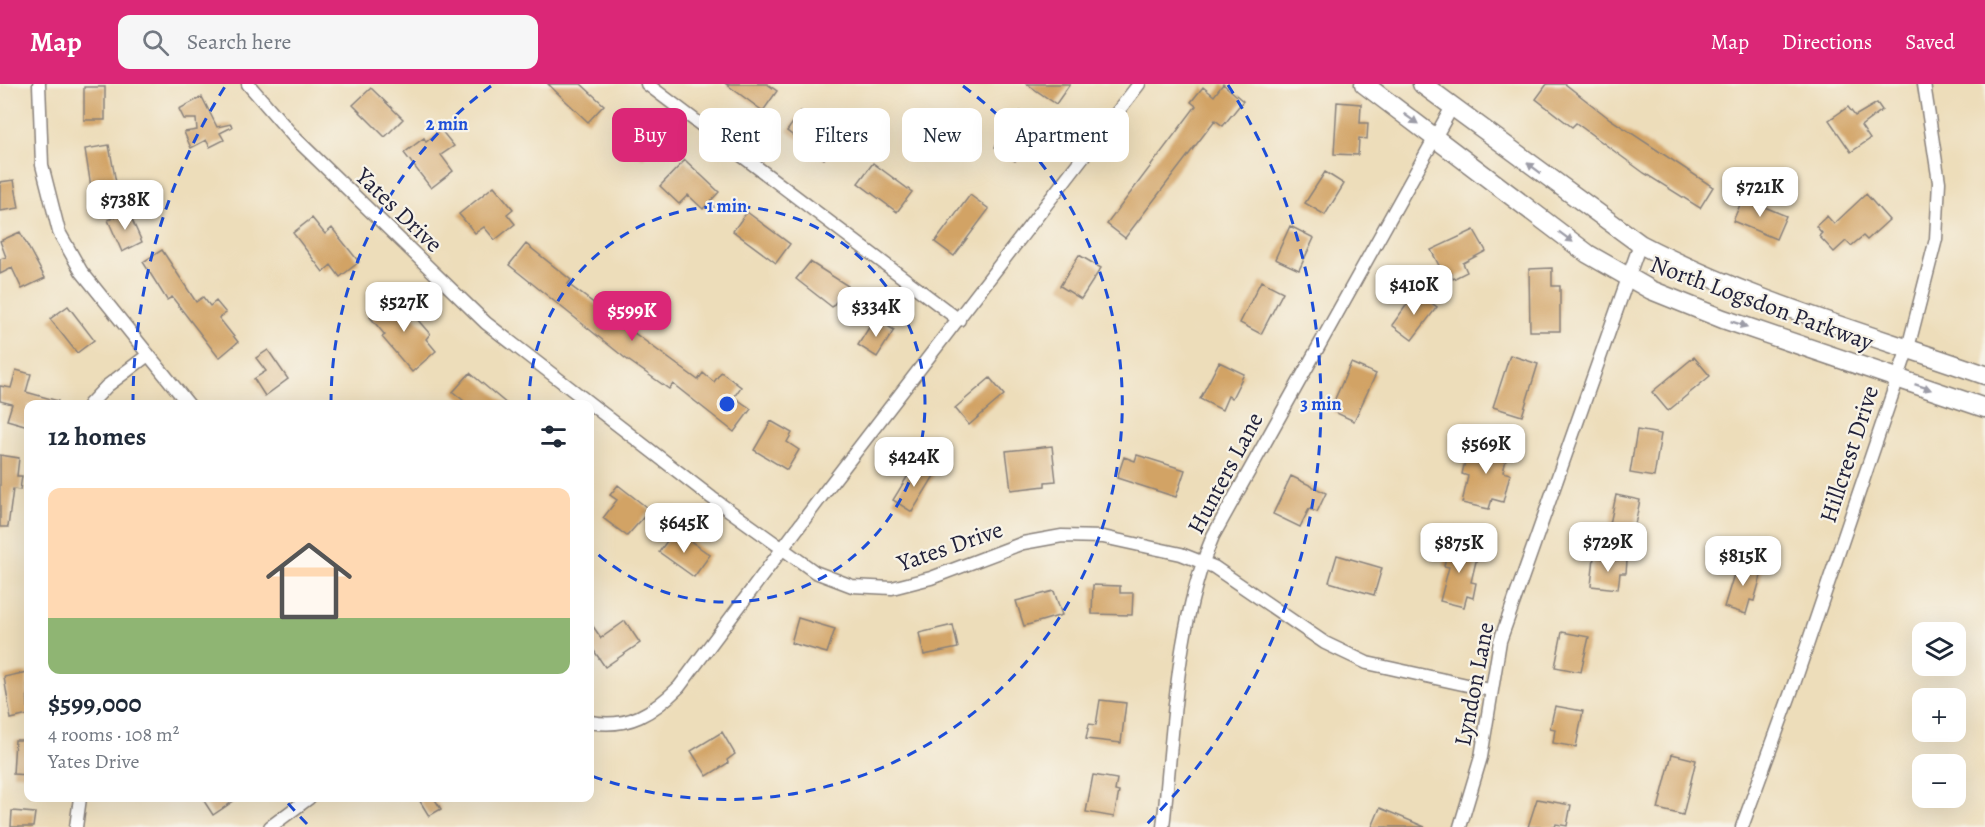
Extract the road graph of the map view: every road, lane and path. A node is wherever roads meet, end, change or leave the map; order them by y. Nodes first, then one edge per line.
1 (39, 84) edge
2 (248, 84) edge
3 (647, 84) edge
4 (1139, 84) edge
5 (1364, 84) edge
6 (1422, 84) edge
7 (1924, 84) edge
8 (1452, 107) junction
9 (1437, 137) junction
10 (1640, 244) junction
11 (1628, 278) junction
12 (959, 320) junction
13 (1908, 348) junction
14 (147, 355) junction
15 (1985, 375) edge
16 (1896, 378) junction
17 (94, 400) edge
18 (185, 400) edge
19 (586, 400) edge
20 (594, 406) edge
21 (1985, 408) edge
22 (782, 550) junction
23 (1202, 562) junction
24 (1490, 690) junction
25 (594, 722) edge
26 (79, 802) edge
27 (304, 802) edge
28 (76, 827) edge
29 (270, 827) edge
30 (1163, 827) edge
31 (1460, 827) edge
32 (1742, 827) edge

1 - 14 street
2 - 19 street, Yates Drive
3 - 12 street
4 - 12 street
5 -> 9 main road, North Logsdon Parkway
6 - 8 main road, North Logsdon Parkway
7 - 13 street, Hillcrest Drive
8 - 9 street, Hunters Lane
10 -> 8 main road, North Logsdon Parkway
9 -> 11 main road, North Logsdon Parkway
9 - 23 street, Hunters Lane
10 - 11 street, Lyndon Lane
10 - 13 main road, North Logsdon Parkway
11 -> 16 main road, North Logsdon Parkway
11 - 24 street, Lyndon Lane
12 - 22 street
13 - 15 main road, North Logsdon Parkway
13 - 16 street, Hillcrest Drive
14 - 17 street
14 - 18 street
16 -> 21 main road, North Logsdon Parkway
16 - 32 street, Hillcrest Drive
20 - 22 street, Yates Drive
22 - 23 street, Yates Drive
22 - 25 street
23 - 24 street, Yates Drive
23 - 30 street, Hunters Lane
24 - 31 street, Lyndon Lane
26 - 28 street
27 - 29 street

